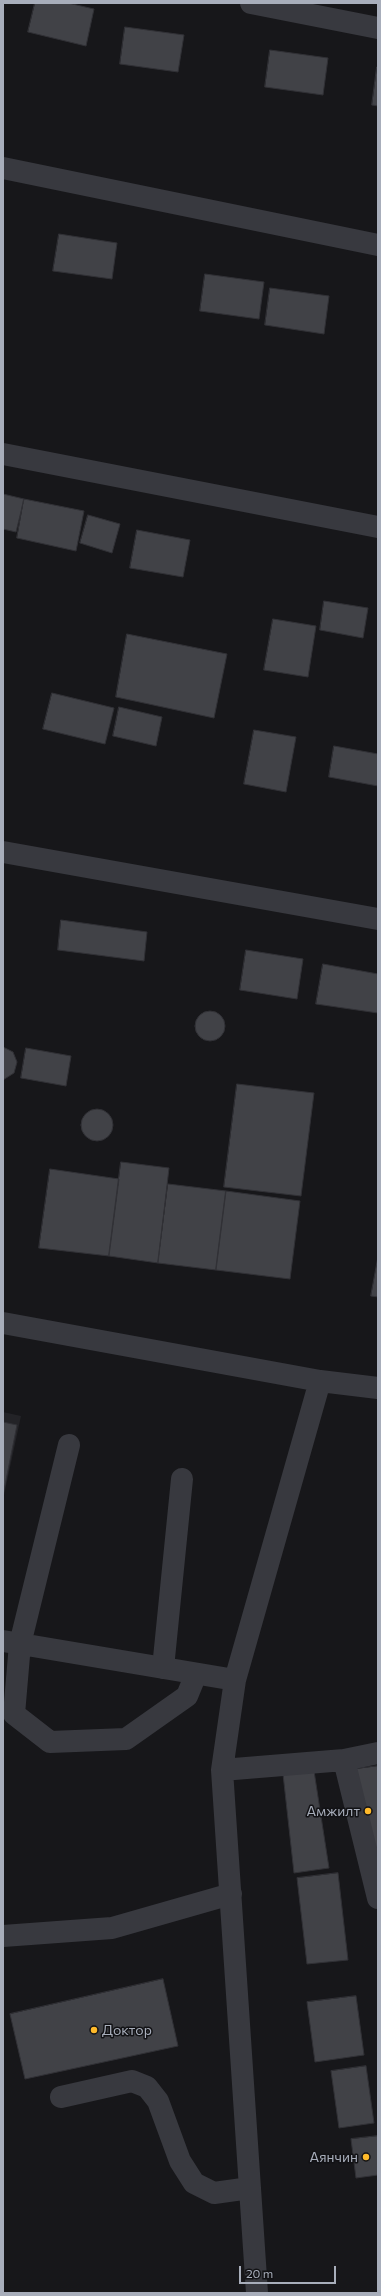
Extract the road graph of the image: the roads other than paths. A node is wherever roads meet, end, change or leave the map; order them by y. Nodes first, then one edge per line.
1 (251, 3) edge
2 (378, 28) edge
3 (3, 168) edge
4 (378, 245) edge
5 (3, 454) edge
6 (378, 527) edge
7 (3, 852) edge
8 (378, 919) edge
9 (3, 1323) edge
10 (320, 1381) junction
11 (378, 1388) edge
12 (69, 1445) dead end
13 (182, 1479) dead end
14 (12, 1643) edge
15 (163, 1668) junction
16 (196, 1674) junction
17 (235, 1680) junction
18 (378, 1754) edge
19 (344, 1760) junction
20 (222, 1770) junction
21 (230, 1894) junction
22 (378, 1898) edge
23 (3, 1936) edge
24 (61, 2097) dead end
25 (250, 2188) junction
26 (258, 2293) edge

1 - 2 street
3 - 4 street
5 - 6 street
7 - 8 street
9 - 10 street
10 - 11 street
10 - 17 street
12 - 14 street
13 - 15 street
14 - 15 street
14 - 16 street
15 - 16 street
16 - 17 street
17 - 20 street
18 - 19 street
19 - 20 street
19 - 22 street
20 - 21 street
21 - 23 street
21 - 25 street
24 - 25 street
25 - 26 street

